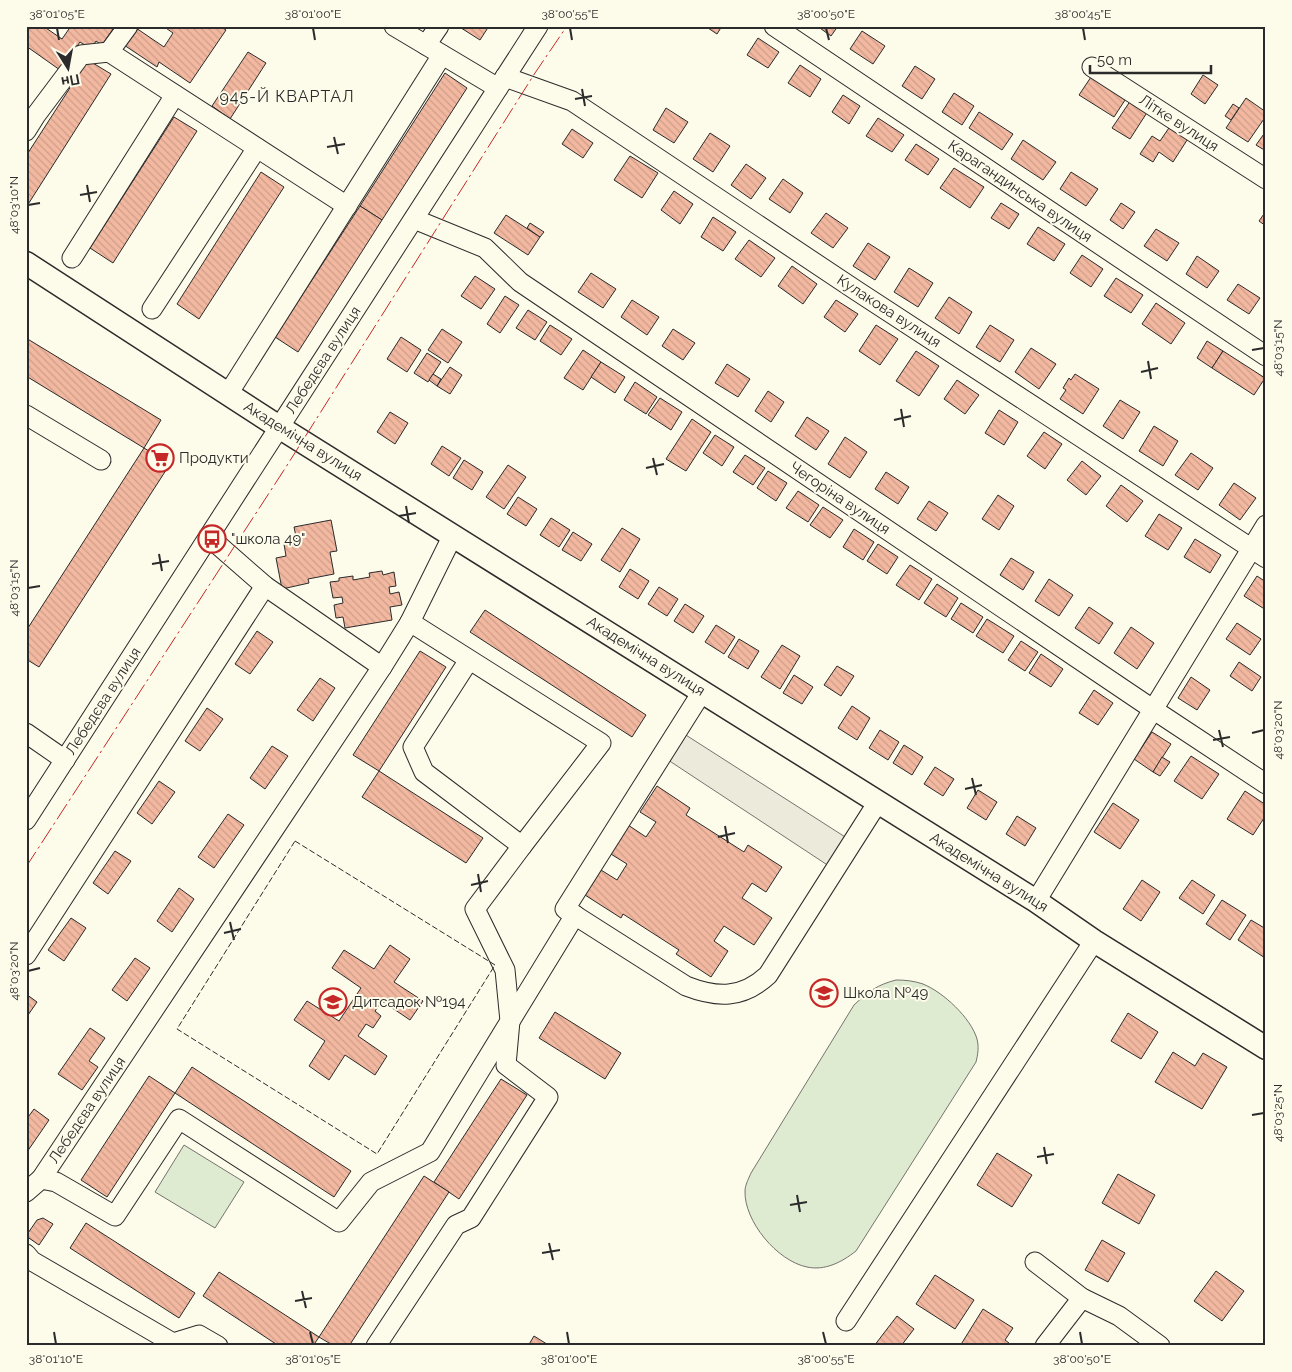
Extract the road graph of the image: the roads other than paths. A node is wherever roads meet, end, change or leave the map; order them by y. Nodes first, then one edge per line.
1 (128, 26) edge
2 (394, 26) edge
3 (439, 26) edge
4 (538, 26) edge
5 (774, 26) edge
6 (434, 50) junction
7 (109, 52) junction
8 (1092, 67) dead end
9 (502, 82) junction
10 (175, 96) junction
11 (26, 131) edge
12 (257, 148) junction
13 (1266, 179) edge
14 (346, 206) junction
15 (414, 219) junction
16 (72, 258) dead end
17 (26, 263) edge
18 (152, 308) dead end
19 (1266, 356) edge
20 (228, 394) junction
21 (26, 415) edge
22 (279, 427) junction
23 (101, 460) dead end
24 (1266, 525) edge
25 (453, 535) junction
26 (209, 537) junction
27 (1259, 553) edge
28 (265, 586) junction
29 (410, 622) junction
30 (469, 660) junction
31 (382, 667) junction
32 (702, 692) junction
33 (1154, 710) junction
34 (26, 733) edge
35 (65, 760) junction
36 (1266, 784) edge
37 (878, 802) junction
38 (26, 820) edge
39 (522, 846) junction
40 (1036, 900) junction
41 (575, 915) junction
42 (1094, 940) junction
43 (26, 955) edge
44 (510, 1021) junction
45 (1266, 1048) edge
46 (41, 1179) junction
47 (26, 1193) edge
48 (26, 1254) edge
49 (1035, 1262) dead end
50 (1082, 1298) junction
51 (846, 1322) dead end
52 (218, 1346) edge
53 (376, 1346) edge
54 (1045, 1346) edge
55 (1160, 1346) edge

1 - 7 street
2 - 6 street, Кулакова вулиця
3 - 6 street
4 - 9 street, Лебедєва вулиця
5 - 19 street, Карагандинська вулиця
6 - 9 street, Кулакова вулиця
6 - 14 street
7 - 10 street
7 - 11 street
8 - 13 street, Літке вулиця
9 - 15 street, Лебедєва вулиця
9 - 27 street, Кулакова вулиця
10 - 12 street
10 - 16 street
12 - 14 street
12 - 18 street
14 - 20 street
15 - 22 street, Лебедєва вулиця
15 - 33 street, Чегоріна вулиця
17 - 20 main road, Академічна вулиця
20 - 22 main road, Академічна вулиця
21 - 23 street
22 - 25 main road, Академічна вулиця
22 - 26 street, Лебедєва вулиця
24 - 27 street
25 - 29 street, Лебедєва вулиця
25 - 32 main road, Академічна вулиця
26 - 28 street
26 - 35 street, Лебедєва вулиця
27 - 33 street
28 - 31 street
28 - 43 street
29 - 30 street
29 - 31 street, Лебедєва вулиця
30 - 39 street
30 - 39 street
31 - 46 street, Лебедєва вулиця
32 - 37 main road, Академічна вулиця
32 - 41 street
33 - 36 street, Чегоріна вулиця
33 - 40 street
34 - 35 street
35 - 38 street, Лебедєва вулиця
37 - 40 main road, Академічна вулиця
37 - 41 street
39 - 44 street
40 - 42 main road, Академічна вулиця
41 - 44 street
42 - 45 main road, Академічна вулиця
42 - 51 street
44 - 46 street
44 - 53 street
46 - 47 street, Лебедєва вулиця
48 - 52 street
49 - 50 street
50 - 54 street
50 - 55 street

